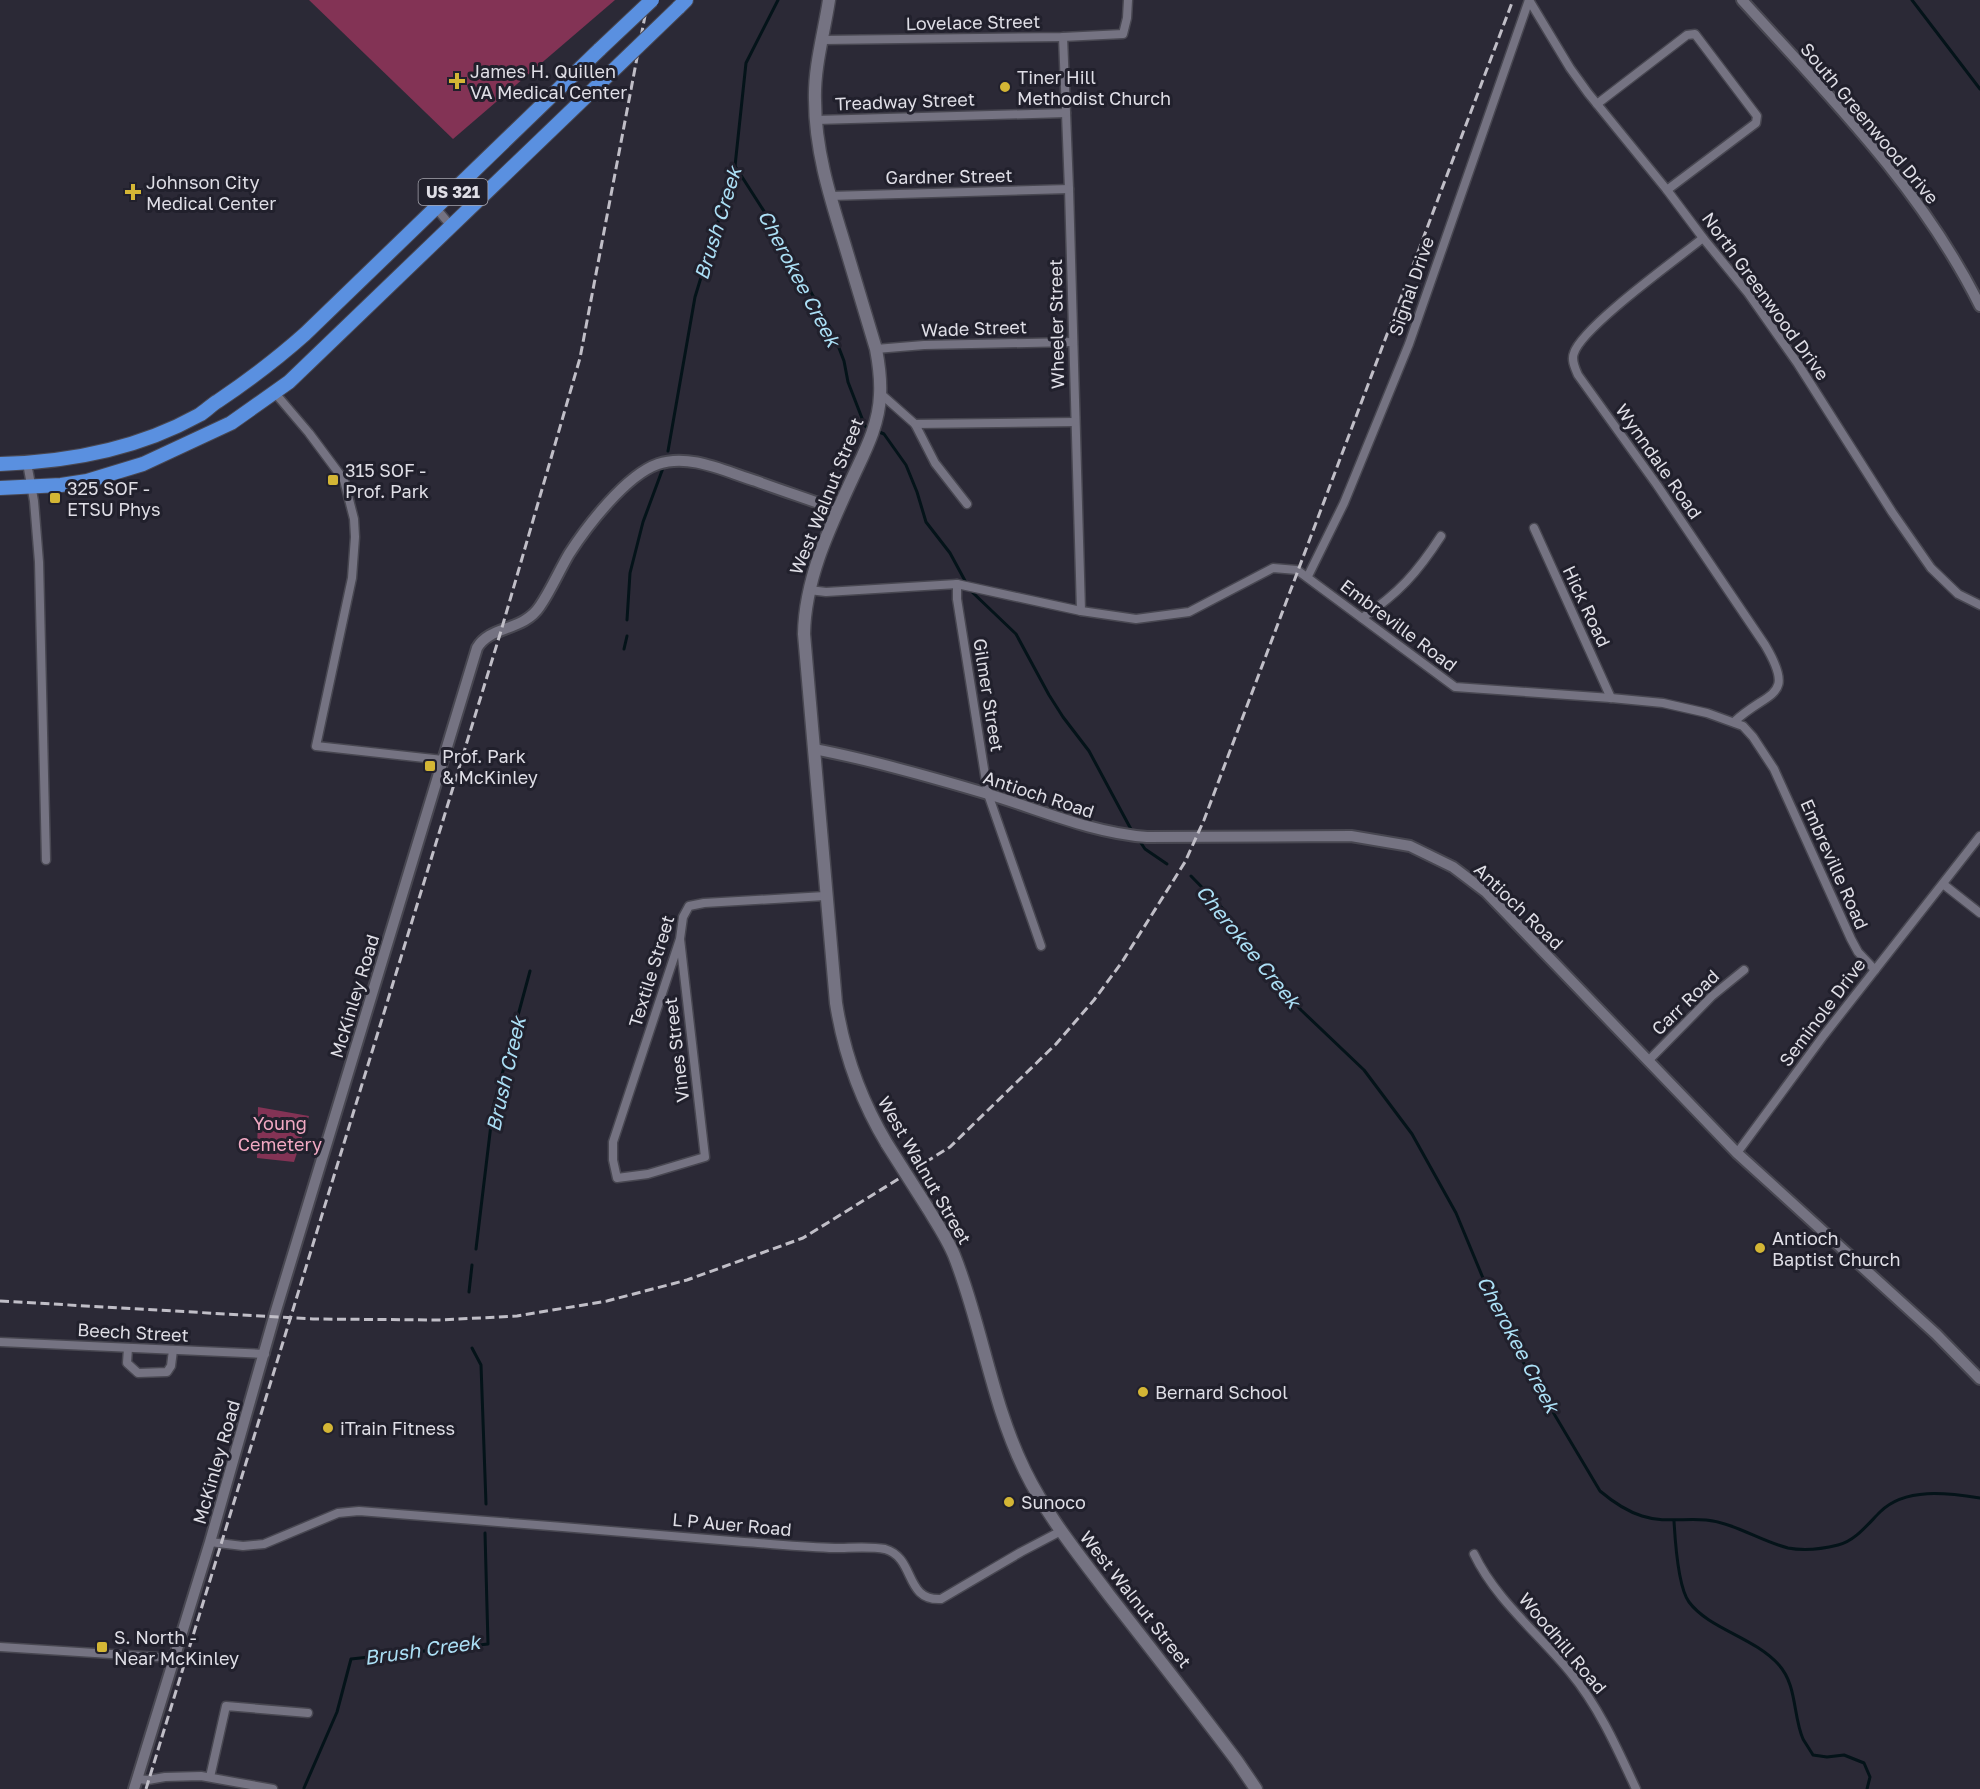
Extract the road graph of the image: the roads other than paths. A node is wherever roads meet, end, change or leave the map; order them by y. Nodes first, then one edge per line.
1 (652, 0) edge
2 (829, 0) edge
3 (1128, 0) edge
4 (1529, 0) edge
5 (1742, 0) edge
6 (682, 4) edge
7 (1063, 38) junction
8 (823, 40) junction
9 (1597, 104) junction
10 (1066, 113) junction
11 (816, 120) junction
12 (1069, 189) junction
13 (1667, 190) junction
14 (830, 196) junction
15 (436, 208) junction
16 (451, 226) junction
17 (1703, 238) junction
18 (1980, 306) edge
19 (1073, 342) junction
20 (876, 349) junction
21 (275, 393) junction
22 (881, 394) junction
23 (1075, 422) junction
24 (915, 424) junction
25 (27, 463) junction
26 (0, 464) edge
27 (31, 487) junction
28 (0, 488) edge
29 (967, 504) dead end
30 (838, 510) junction
31 (1533, 528) dead end
32 (1441, 536) dead end
33 (1308, 576) junction
34 (964, 585) junction
35 (808, 590) junction
36 (1980, 605) edge
37 (1082, 610) junction
38 (1362, 618) junction
39 (1611, 698) junction
40 (1734, 722) junction
41 (814, 749) junction
42 (443, 760) junction
43 (988, 794) junction
44 (1980, 836) edge
45 (46, 860) dead end
46 (1943, 884) junction
47 (825, 896) junction
48 (1980, 913) edge
49 (680, 939) junction
50 (1041, 946) dead end
51 (1744, 969) dead end
52 (1875, 970) junction
53 (1649, 1060) junction
54 (1737, 1153) junction
55 (617, 1178) joint
56 (0, 1342) edge
57 (128, 1348) junction
58 (173, 1350) junction
59 (265, 1354) junction
60 (1980, 1379) edge
61 (1061, 1531) junction
62 (210, 1542) junction
63 (1474, 1554) dead end
64 (0, 1647) edge
65 (174, 1658) junction
66 (308, 1713) dead end
67 (210, 1777) junction
68 (136, 1784) edge
69 (273, 1789) edge
70 (1256, 1789) edge
71 (1636, 1789) edge

1 - 15 highway, US 321, bridge
2 - 8 main road, West Walnut Street
3 - 7 street, Lovelace Street
4 - 9 street, North Greenwood Drive
4 - 33 street, Signal Drive
5 - 18 street, South Greenwood Drive
6 - 16 highway, US 321, bridge
7 - 8 street, Lovelace Street
7 - 10 street, Wheeler Street
8 - 11 main road, West Walnut Street
9 - 13 street, North Greenwood Drive
9 - 13 street
10 - 11 street, Treadway Street
10 - 12 street, Wheeler Street
11 - 14 main road, West Walnut Street
12 - 14 street, Gardner Street
12 - 19 street, Wheeler Street
13 - 17 street, North Greenwood Drive
14 - 20 main road, West Walnut Street
15 - 16 street
15 - 25 highway, US 321
16 - 21 highway, US 321
17 - 36 street, North Greenwood Drive
17 - 40 street, Wynndale Road
19 - 20 street, Wade Street
19 - 23 street, Wheeler Street
20 - 22 main road, West Walnut Street
21 - 27 highway, US 321
21 - 42 street
22 - 24 street
22 - 30 main road, West Walnut Street
23 - 24 street
23 - 37 street, Wheeler Street
24 - 29 street
25 - 26 highway, US 321
25 - 27 street
27 - 28 highway, US 321
27 - 45 street
30 - 35 main road, West Walnut Street
30 - 42 street, McKinley Road
31 - 39 street, Hick Road
32 - 38 street
33 - 37 street, Embreville Road
33 - 38 street, Embreville Road
34 - 35 street, Embreville Road
34 - 37 street, Embreville Road
34 - 43 street, Gilmer Street
35 - 41 main road, West Walnut Street
38 - 39 street, Embreville Road
39 - 40 street, Embreville Road
40 - 52 street, Embreville Road
41 - 43 street, Antioch Road
41 - 47 main road, West Walnut Street
42 - 59 street, McKinley Road
43 - 50 street, Gilmer Street
43 - 53 street, Antioch Road
44 - 46 street, Seminole Drive
46 - 48 street
46 - 52 street, Seminole Drive
47 - 49 street, Textile Street
47 - 61 main road, West Walnut Street, bridge
49 - 55 street, Textile Street
49 - 55 street, Vines Street
51 - 53 street, Carr Road
52 - 54 street, Seminole Drive
53 - 54 street, Antioch Road
54 - 60 street, Antioch Road
56 - 57 street, Beech Street
57 - 58 street, Beech Street
57 - 58 street
58 - 59 street, Beech Street
59 - 62 street, McKinley Road
61 - 62 street, L P Auer Road
61 - 70 main road, West Walnut Street
62 - 65 street, McKinley Road
63 - 71 street, Woodhill Road
64 - 65 street
65 - 68 street, McKinley Road
66 - 67 street
67 - 68 street
67 - 69 street

